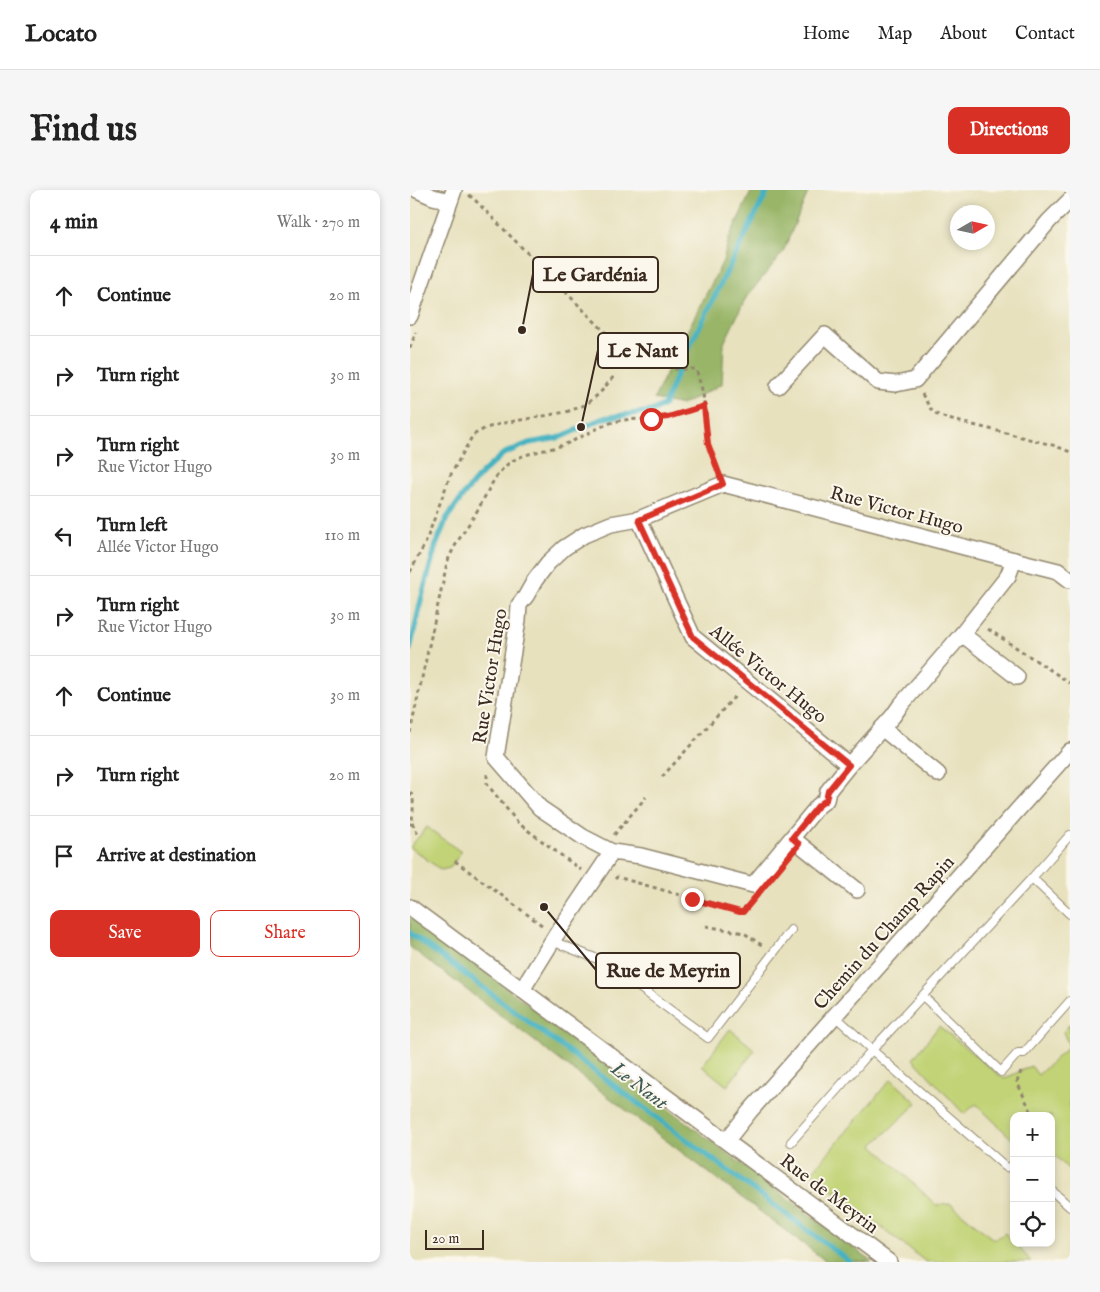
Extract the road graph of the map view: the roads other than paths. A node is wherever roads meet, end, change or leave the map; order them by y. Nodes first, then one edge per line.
1 (416, 190) edge
2 (456, 194) edge
3 (1070, 200) edge
4 (410, 316) edge
5 (778, 386) dead end
6 (639, 520) junction
7 (1014, 560) junction
8 (1070, 580) edge
9 (962, 634) junction
10 (1017, 677) dead end
11 (882, 728) junction
12 (1070, 750) edge
13 (849, 765) junction
14 (938, 774) dead end
15 (1070, 835) edge
16 (792, 838) junction
17 (612, 852) junction
18 (1032, 878) junction
19 (857, 890) dead end
20 (410, 907) edge
21 (1070, 914) edge
22 (791, 930) dead end
23 (554, 938) junction
24 (522, 990) junction
25 (923, 996) junction
26 (1070, 1001) edge
27 (835, 1016) junction
28 (872, 1050) junction
29 (727, 1140) junction
30 (791, 1142) dead end
31 (1010, 1168) edge
32 (1055, 1194) edge
33 (1070, 1207) edge
34 (889, 1262) edge

1 - 2 street
2 - 4 street
3 - 5 street
6 - 7 street, Rue Victor Hugo
6 - 13 street, Allée Victor Hugo
6 - 17 street, Rue Victor Hugo
7 - 8 street, Rue Victor Hugo
7 - 9 street, Rue Victor Hugo
9 - 10 street
9 - 11 street, Rue Victor Hugo
11 - 13 street, Rue Victor Hugo
11 - 14 street
12 - 27 street, Chemin du Champ Rapin
13 - 16 street, Rue Victor Hugo
15 - 18 lane
16 - 17 street, Rue Victor Hugo
16 - 19 street
17 - 23 street
18 - 21 lane
18 - 25 lane
20 - 24 street, Rue de Meyrin
22 - 23 lane
23 - 24 street
24 - 29 street, Rue de Meyrin
25 - 26 lane
25 - 28 lane
27 - 28 lane
27 - 29 street, Chemin du Champ Rapin
28 - 30 lane
28 - 31 lane
29 - 34 street, Rue de Meyrin
32 - 33 lane

